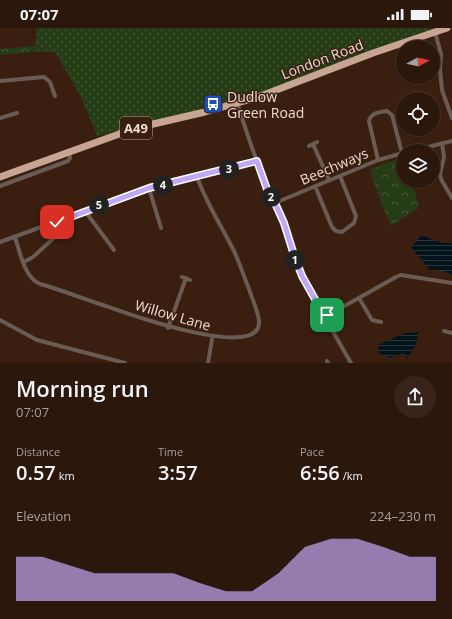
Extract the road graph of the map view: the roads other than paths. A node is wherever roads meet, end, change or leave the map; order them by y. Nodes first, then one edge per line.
1 (447, 28) edge
2 (436, 32) junction
3 (0, 81) edge
4 (55, 97) dead end
5 (238, 103) junction
6 (18, 113) dead end
7 (0, 118) edge
8 (452, 118) edge
9 (452, 141) edge
10 (442, 143) junction
11 (313, 144) dead end
12 (400, 144) edge
13 (438, 144) edge
14 (69, 152) junction
15 (396, 155) edge
16 (378, 160) junction
17 (257, 161) junction
18 (340, 176) junction
19 (0, 177) edge
20 (197, 177) junction
21 (329, 180) junction
22 (0, 186) edge
23 (315, 186) junction
24 (149, 188) junction
25 (452, 198) edge
26 (275, 203) junction
27 (85, 210) junction
28 (71, 216) junction
29 (162, 228) dead end
30 (15, 237) junction
31 (0, 242) edge
32 (114, 250) dead end
33 (24, 262) junction
34 (186, 278) dead end
35 (452, 283) edge
36 (359, 298) junction
37 (325, 317) junction
38 (0, 320) edge
39 (381, 322) dead end
40 (168, 328) junction
41 (444, 331) dead end
42 (452, 333) edge
43 (212, 339) junction
44 (125, 363) edge
45 (208, 363) edge
46 (352, 363) edge

1 - 2 highway, London Road / A49
2 - 5 highway, London Road / A49
2 - 8 street
3 - 4 street
5 - 14 highway, London Road / A49
5 - 17 street
6 - 7 street
9 - 10 street
10 - 13 street
10 - 25 street
11 - 21 street
12 - 16 street
14 - 19 highway, London Road / A49
14 - 22 street, London Road
15 - 16 street, Beechways
16 - 18 street, Beechways
17 - 20 street
17 - 26 street
18 - 21 street, Beechways
18 - 23 street
20 - 24 street
20 - 43 street, Willow Lane
21 - 23 street, Beechways
23 - 26 street, Beechways
24 - 27 street
24 - 29 street
26 - 37 street
27 - 28 street
27 - 32 street
28 - 30 street
28 - 33 street
30 - 31 street
30 - 33 street, Willow Lane
33 - 40 street, Willow Lane
34 - 40 street
35 - 36 street
36 - 37 street
36 - 39 street
37 - 46 street
38 - 44 street
40 - 43 street, Willow Lane
41 - 42 street
43 - 45 street

